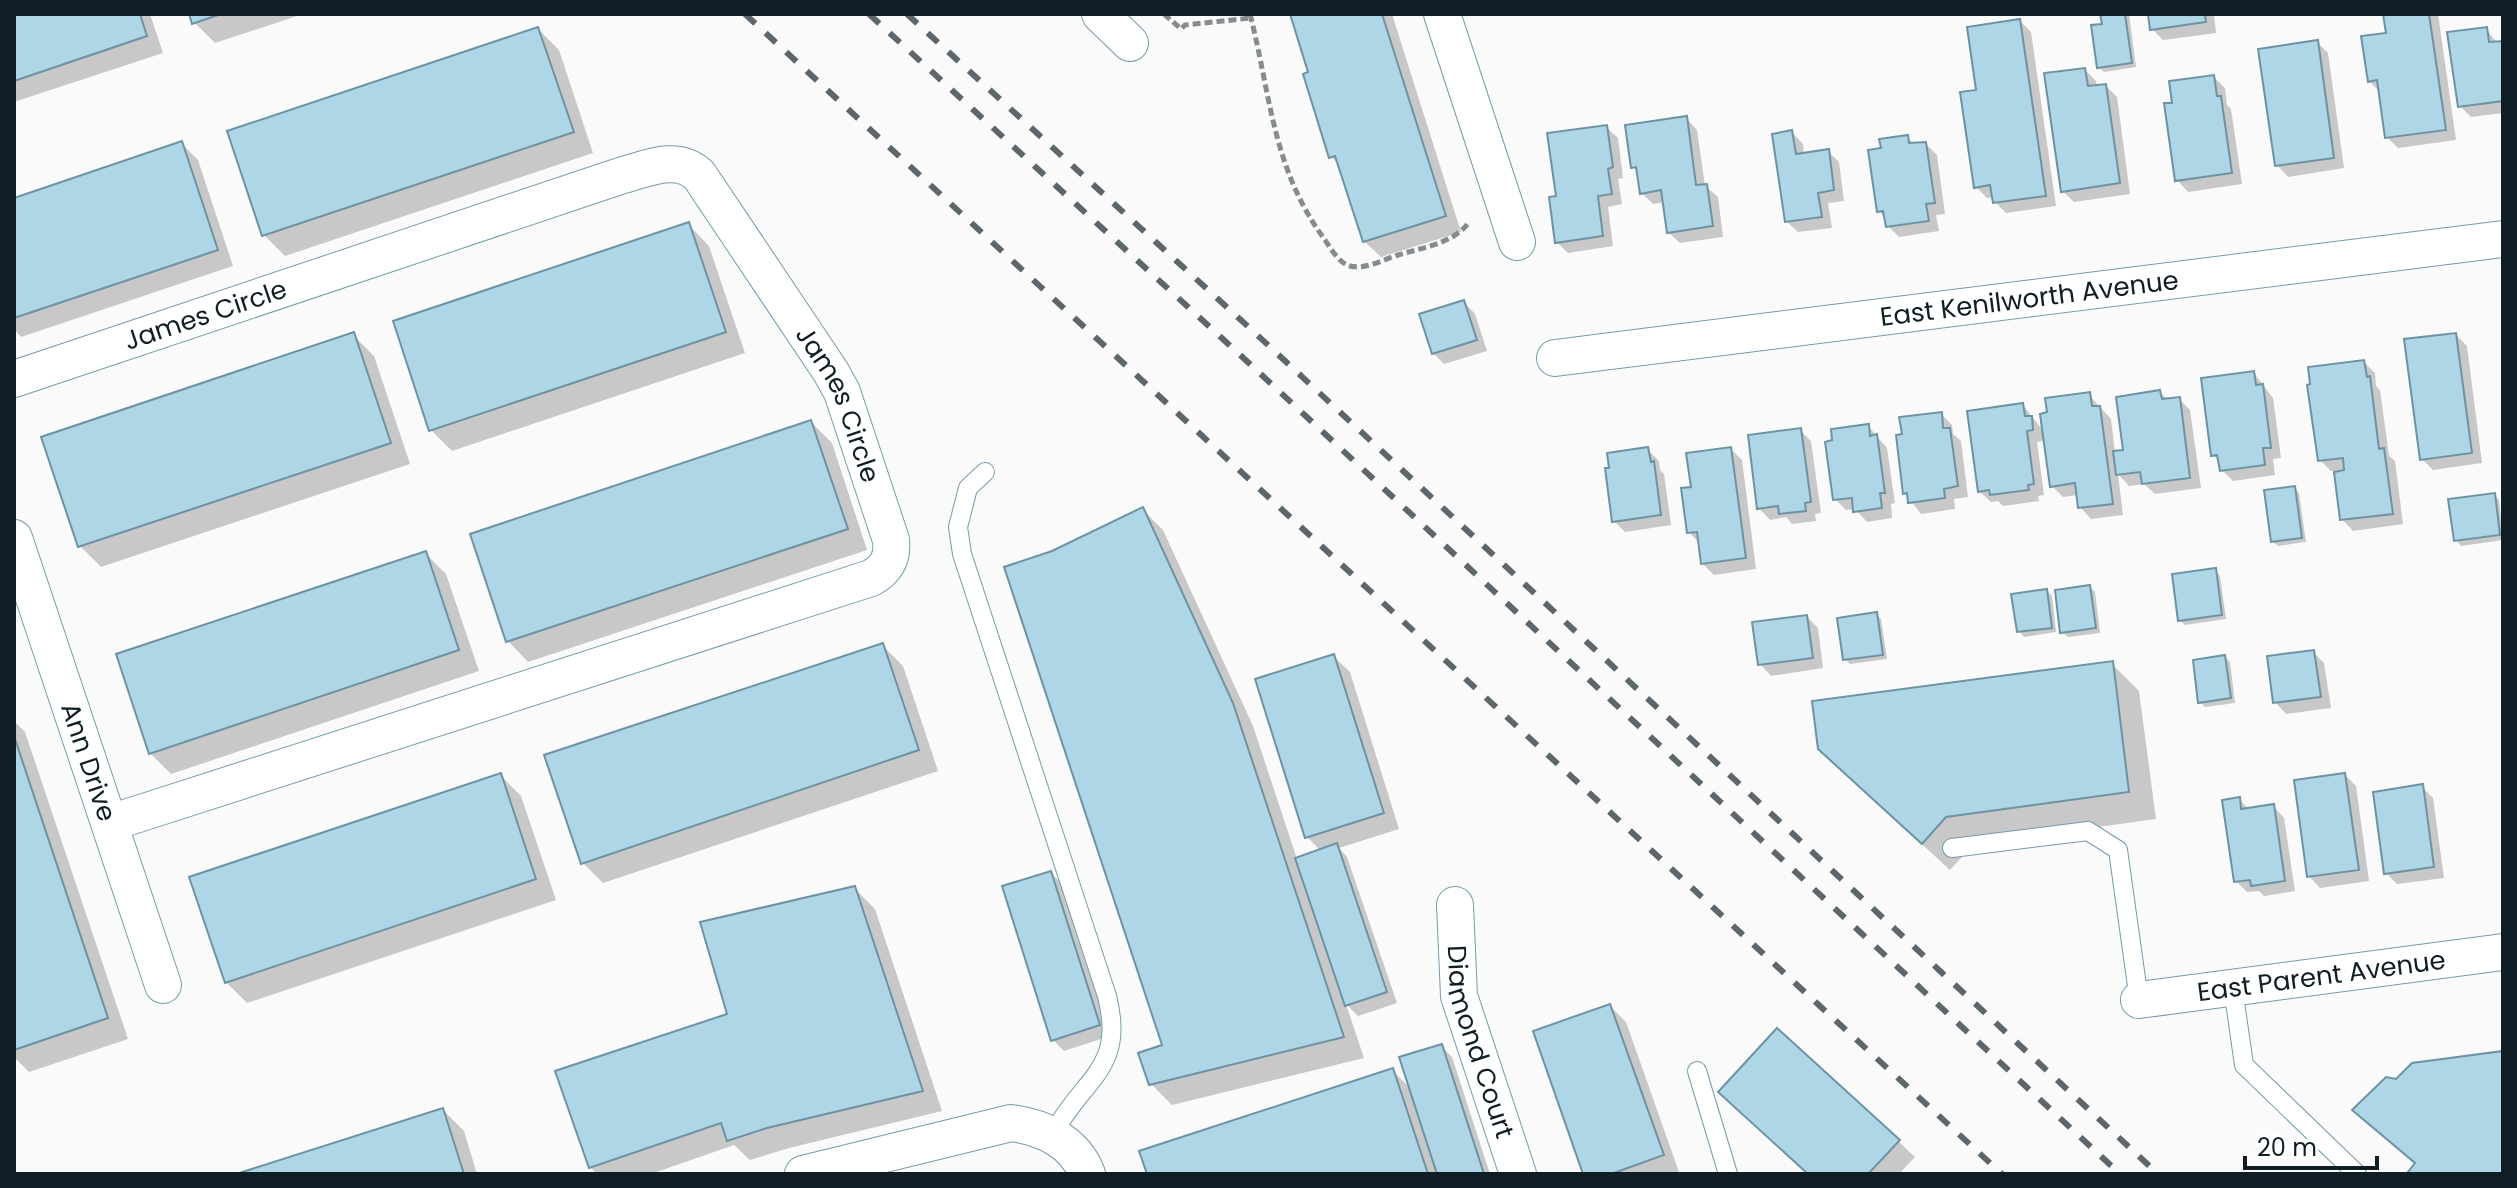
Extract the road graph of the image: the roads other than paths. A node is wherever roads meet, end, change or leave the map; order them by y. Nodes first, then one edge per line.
1 (1100, 14) edge
2 (1442, 14) edge
3 (1130, 43) dead end
4 (2503, 239) edge
5 (1517, 242) dead end
6 (1555, 358) dead end
7 (14, 379) edge
8 (985, 472) dead end
9 (14, 538) edge
10 (26, 617) edge
11 (110, 823) junction
12 (1952, 848) dead end
13 (1455, 905) dead end
14 (2503, 952) edge
15 (163, 985) dead end
16 (2233, 988) junction
17 (2139, 1000) joint
18 (1697, 1071) dead end
19 (1053, 1134) junction
20 (803, 1174) edge
21 (1087, 1174) edge
22 (1518, 1174) edge
23 (1728, 1174) edge
24 (2357, 1174) edge

1 - 3 street
2 - 5 street
4 - 6 street, East Kenilworth Avenue
7 - 11 street, James Circle
8 - 19 lane
9 - 10 street, Ann Drive
10 - 11 street, Ann Drive
11 - 15 street, Ann Drive
12 - 17 lane
13 - 22 street, Diamond Court
14 - 16 street, East Parent Avenue
16 - 17 street, East Parent Avenue
16 - 24 lane
18 - 23 lane
19 - 20 street
19 - 21 street

